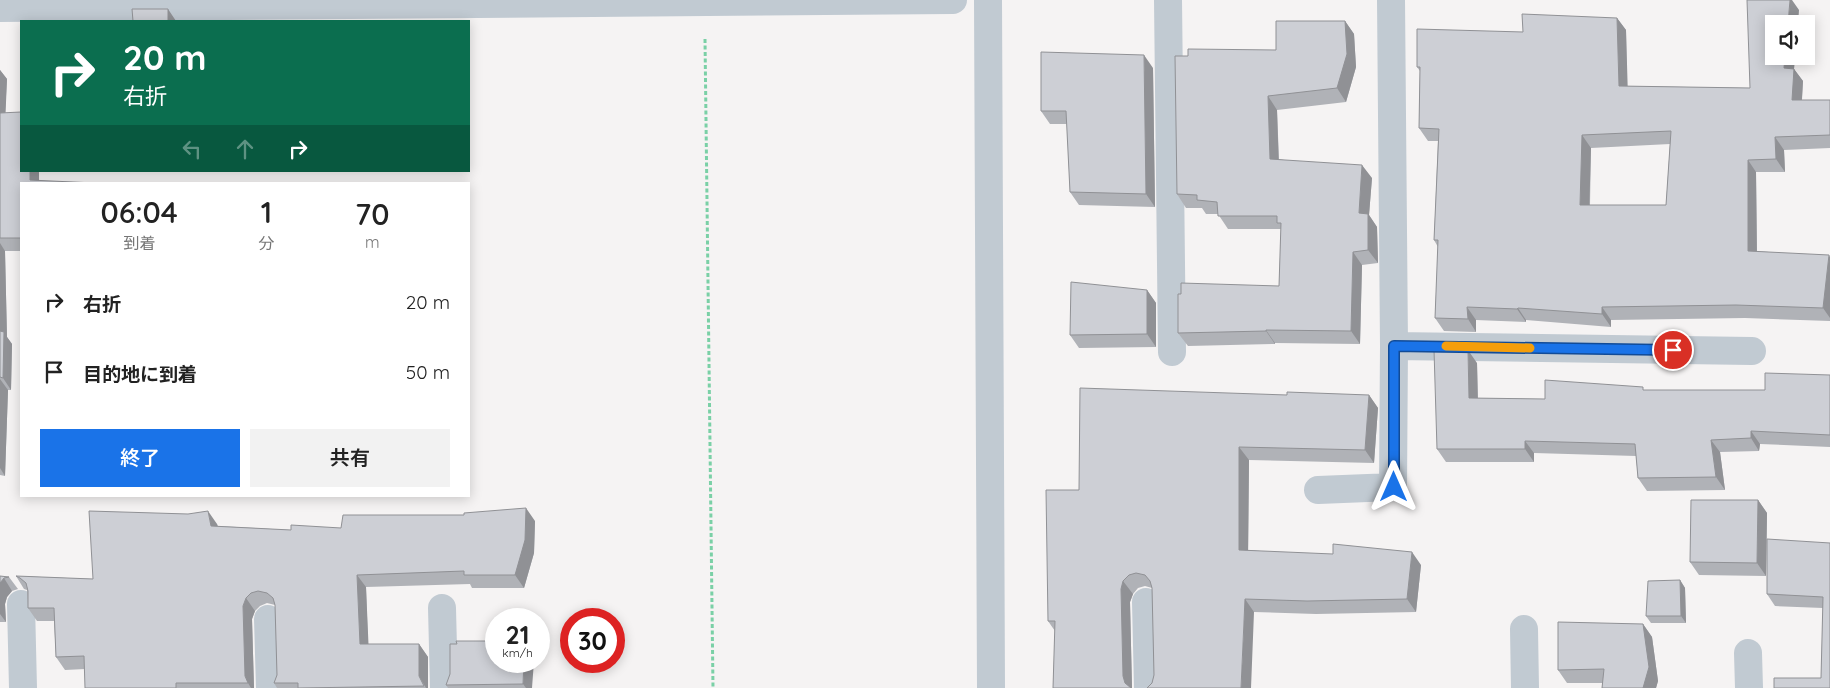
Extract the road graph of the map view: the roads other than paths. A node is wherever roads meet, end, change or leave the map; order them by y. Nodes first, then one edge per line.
1 (952, 0) edge
2 (988, 0) edge
3 (1168, 0) edge
4 (1391, 0) edge
5 (101, 4) edge
6 (0, 8) edge
7 (1394, 346) junction
8 (1752, 351) dead end
9 (1172, 352) dead end
10 (1318, 490) dead end
11 (1146, 602) dead end
12 (22, 604) dead end
13 (442, 608) dead end
14 (268, 619) dead end
15 (1524, 629) dead end
16 (1748, 653) dead end
17 (23, 688) edge
18 (270, 688) edge
19 (444, 688) edge
20 (991, 688) edge
21 (1148, 688) edge
22 (1525, 688) edge
23 (1749, 688) edge

1 - 5 street
2 - 20 street
3 - 9 street
4 - 7 street
5 - 6 street
7 - 8 street
7 - 10 street
11 - 21 street
12 - 17 street
13 - 19 street
14 - 18 street
15 - 22 street
16 - 23 street

